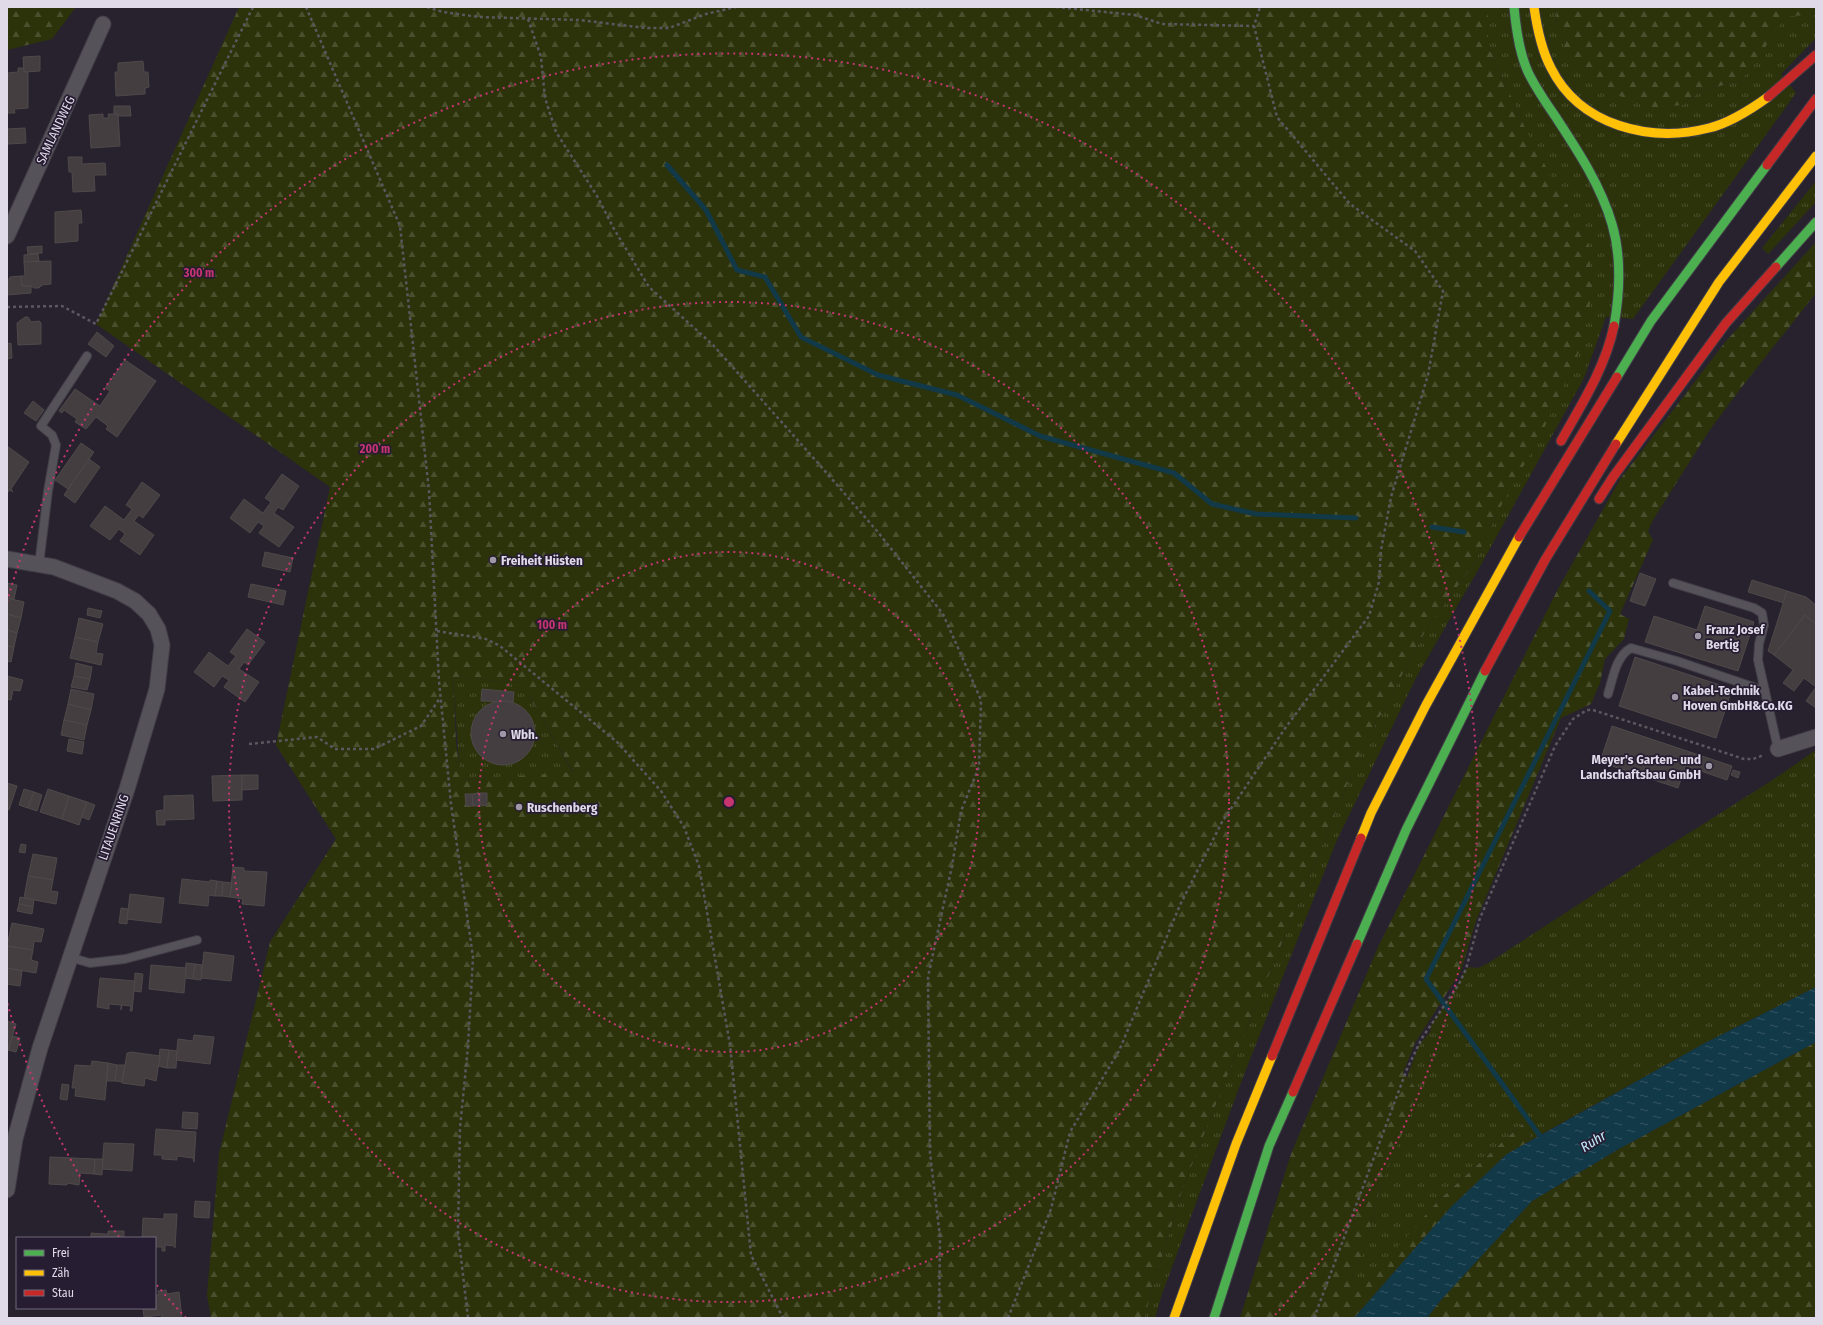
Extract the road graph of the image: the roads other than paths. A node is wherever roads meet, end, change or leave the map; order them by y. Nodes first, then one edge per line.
1 (1514, 7) edge
2 (1534, 7) edge
3 (104, 24) dead end
4 (1816, 55) edge
5 (1816, 98) edge
6 (1816, 156) edge
7 (1816, 222) edge
8 (7, 236) edge
9 (87, 356) dead end
10 (1557, 447) dead end
11 (1592, 510) dead end
12 (1515, 526) dead end
13 (1514, 545) junction
14 (1559, 553) dead end
15 (7, 559) edge
16 (1545, 560) junction
17 (39, 565) junction
18 (1673, 583) dead end
19 (1765, 691) junction
20 (1608, 694) dead end
21 (1816, 737) edge
22 (1778, 749) joint
23 (197, 940) dead end
24 (69, 957) junction
25 (7, 1190) edge
26 (1174, 1318) edge
27 (1214, 1318) edge

1 - 10 highway
2 - 4 highway
3 - 8 street, SAMLANDWEG
5 - 13 highway
6 - 16 highway
7 - 11 highway
9 - 17 lane
12 - 13 highway
13 - 26 highway
14 - 16 highway
15 - 17 street, LITAUENRING
16 - 27 highway
17 - 24 street, LITAUENRING
18 - 19 lane
19 - 20 lane
19 - 22 lane
21 - 22 street
23 - 24 lane
24 - 25 street, LITAUENRING

